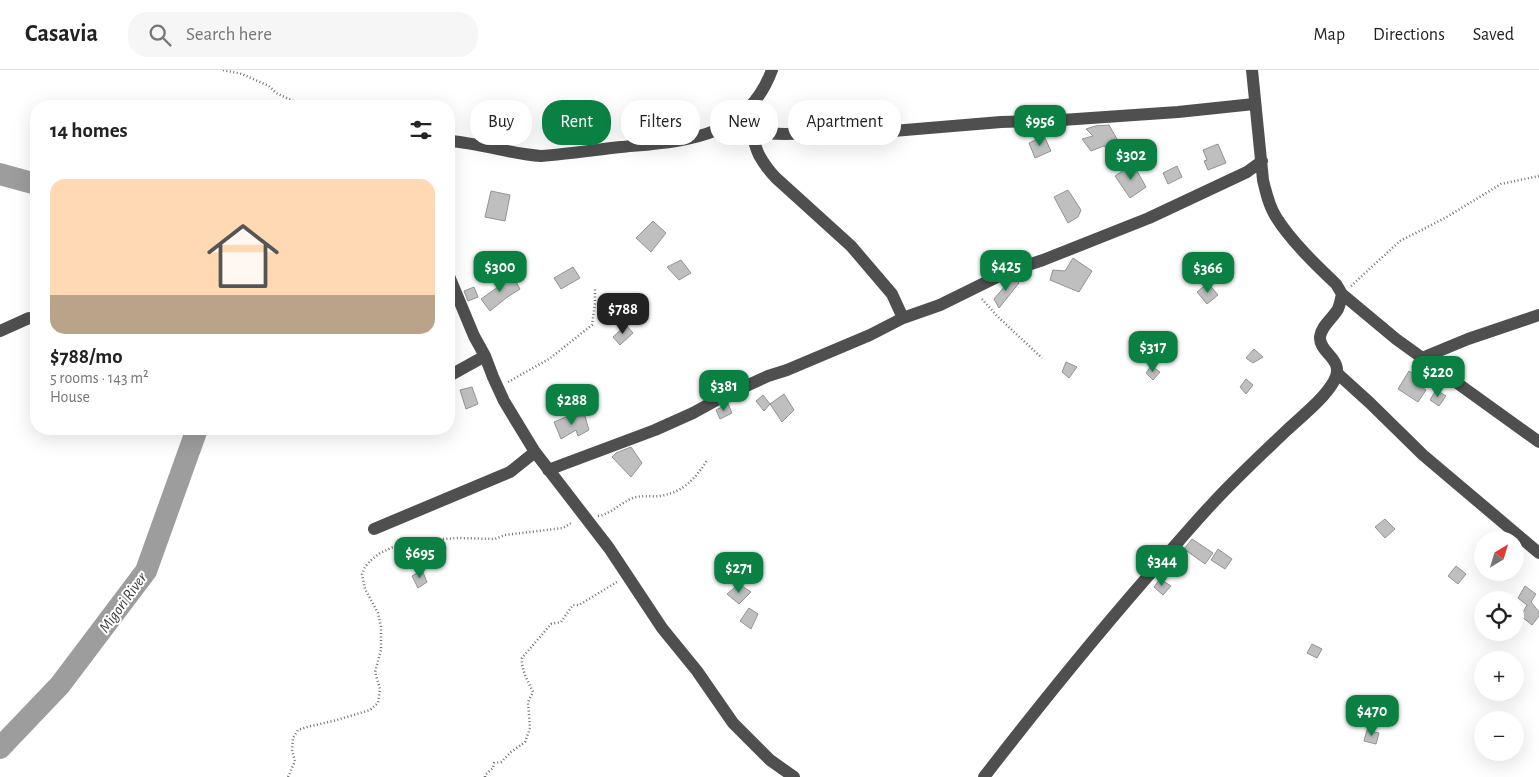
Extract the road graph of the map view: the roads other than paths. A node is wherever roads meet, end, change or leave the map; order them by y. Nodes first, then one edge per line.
1 (772, 70) edge
2 (1252, 70) edge
3 (757, 100) edge
4 (1254, 104) junction
5 (710, 132) edge
6 (778, 134) edge
7 (455, 142) edge
8 (755, 145) edge
9 (1262, 161) junction
10 (455, 290) edge
11 (1342, 292) junction
12 (1539, 315) edge
13 (29, 318) dead end
14 (903, 318) junction
15 (0, 330) edge
16 (485, 356) junction
17 (1422, 358) junction
18 (455, 373) edge
19 (1338, 374) junction
20 (1539, 442) edge
21 (535, 452) junction
22 (548, 470) junction
23 (374, 529) dead end
24 (1539, 553) edge
25 (794, 777) edge
26 (984, 777) edge

1 - 3 street
2 - 4 street
4 - 6 street
4 - 9 street
5 - 7 street
8 - 14 street
9 - 11 street
9 - 14 street
10 - 16 street
11 - 17 street
11 - 19 street
12 - 17 street
13 - 15 street
14 - 22 street
16 - 18 street
16 - 21 street
17 - 20 street
19 - 24 street
19 - 26 street
21 - 22 street
21 - 23 street
22 - 25 street

